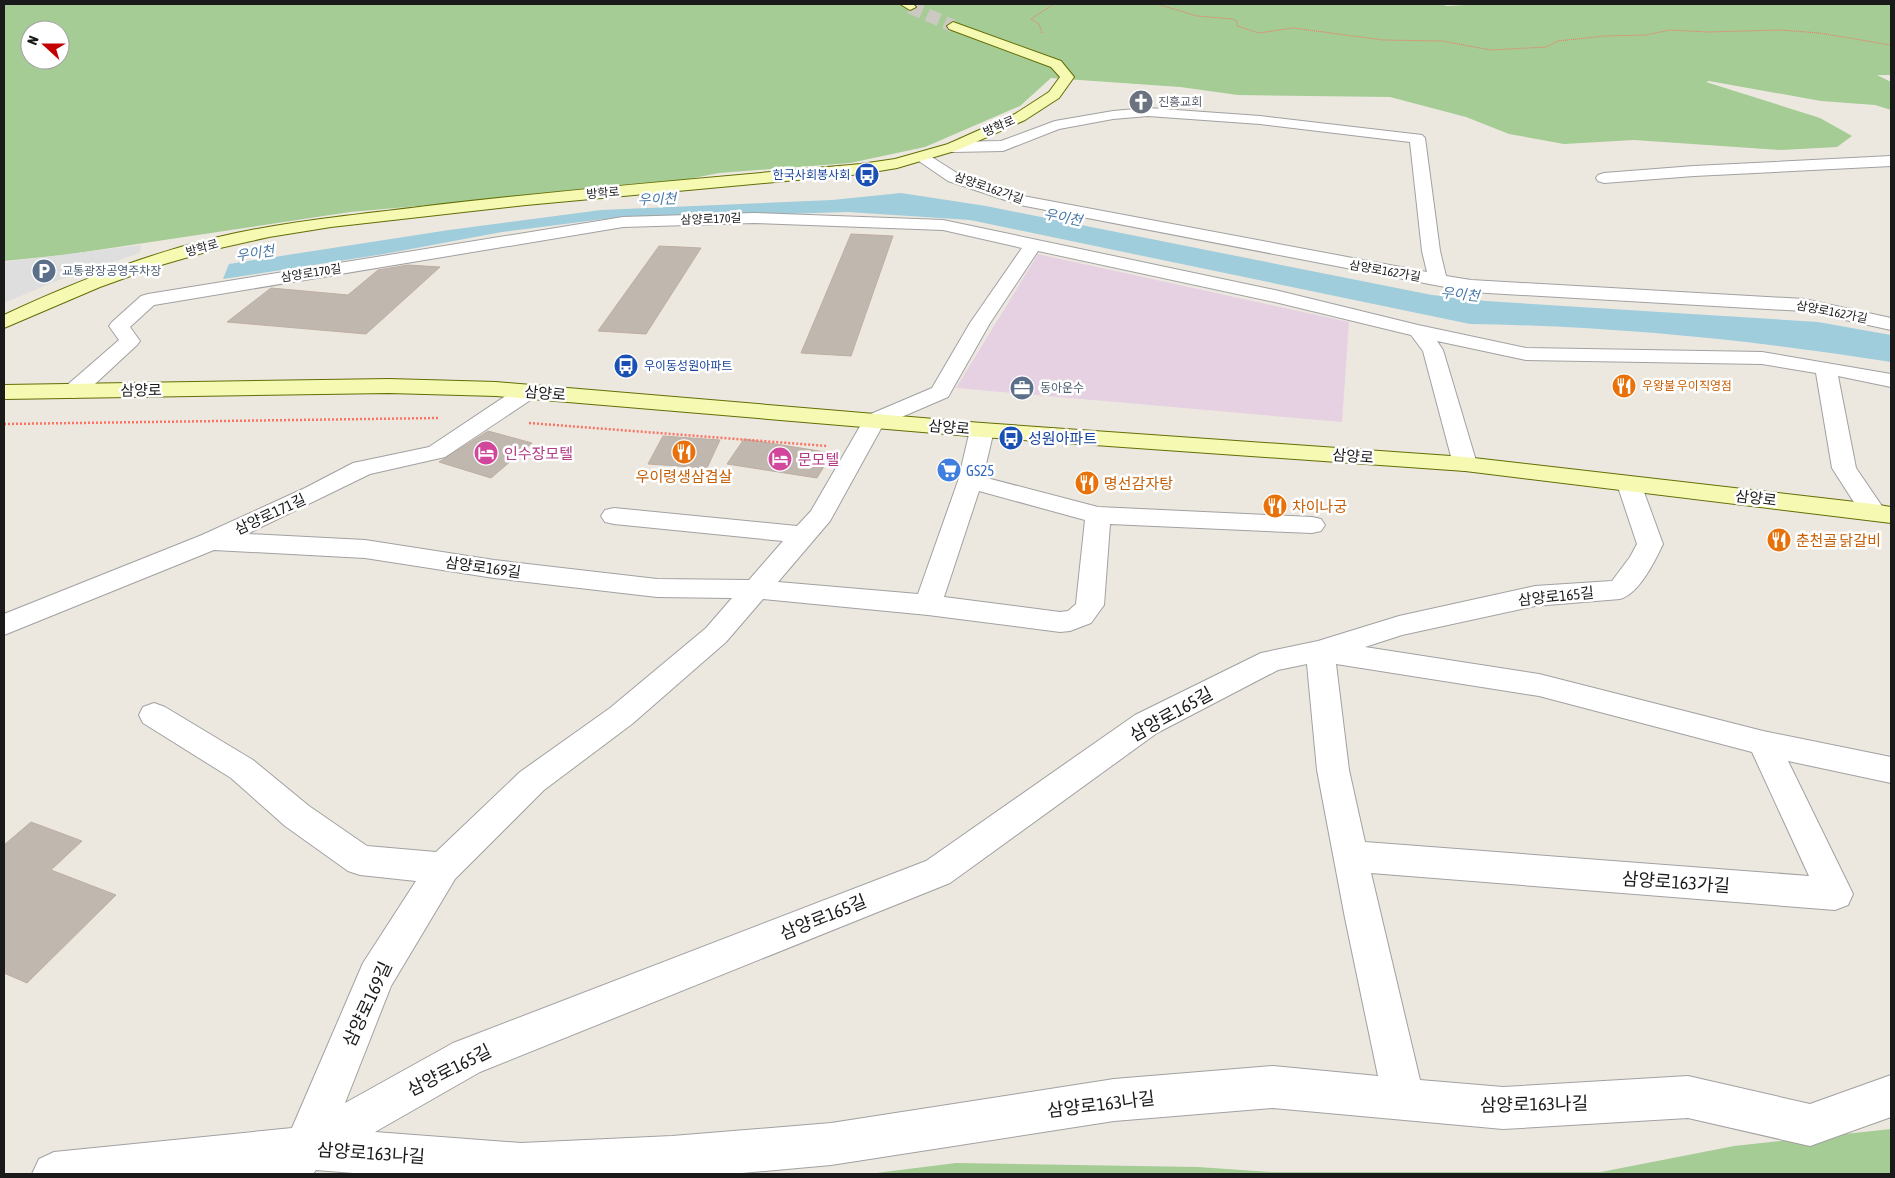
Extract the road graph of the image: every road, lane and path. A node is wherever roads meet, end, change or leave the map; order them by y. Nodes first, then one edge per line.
1 (1054, 4) edge
2 (1157, 4) edge
3 (1039, 24) dead end
4 (953, 26) tunnel mouth
5 (1891, 45) edge
6 (953, 147) junction
7 (921, 157) junction
8 (1891, 161) edge
9 (1604, 178) dead end
10 (1033, 245) junction
11 (1438, 280) junction
12 (4, 322) edge
13 (1891, 324) edge
14 (1418, 331) junction
15 (1826, 368) junction
16 (1891, 380) edge
17 (74, 391) junction
18 (4, 392) edge
19 (527, 392) junction
20 (484, 420) junction
21 (874, 421) junction
22 (4, 424) edge
23 (982, 430) junction
24 (859, 448) junction
25 (1465, 464) junction
26 (970, 481) junction
27 (1629, 484) junction
28 (1882, 513) edge
29 (1098, 515) junction
30 (614, 516) dead end
31 (1312, 526) dead end
32 (804, 535) junction
33 (211, 541) junction
34 (756, 589) junction
35 (928, 605) junction
36 (4, 625) edge
37 (1320, 651) junction
38 (154, 715) dead end
39 (1763, 743) junction
40 (1891, 770) edge
41 (1350, 856) junction
42 (443, 868) junction
43 (1891, 1096) edge
44 (1404, 1099) junction
45 (297, 1161) edge
46 (54, 1174) edge

1 - 3 path
2 - 5 path
4 - 6 main road, 방학로
6 - 7 main road, 방학로
6 - 11 street
7 - 11 street, 삼양로162가길
7 - 12 main road, 방학로
8 - 9 street
10 - 14 street, 삼양로170길
10 - 17 street, 삼양로170길
10 - 21 street
11 - 13 street, 삼양로162가길
14 - 15 street, 삼양로170길
14 - 25 street
15 - 16 street, 삼양로170길
15 - 28 street
17 - 18 main road, 삼양로
17 - 19 main road, 삼양로
19 - 20 street, 삼양로171길
19 - 21 main road, 삼양로
20 - 22 path
20 - 24 path
20 - 33 street, 삼양로171길
21 - 23 main road, 삼양로
21 - 24 street, 삼양로169길
23 - 25 main road, 삼양로
23 - 26 street
24 - 32 street, 삼양로169길
25 - 27 main road, 삼양로
26 - 29 street
26 - 35 street
27 - 28 main road, 삼양로
27 - 37 street, 삼양로165길
29 - 31 street
29 - 35 street
30 - 32 street
32 - 34 street, 삼양로169길
33 - 34 street, 삼양로169길
33 - 36 street, 삼양로171길
34 - 35 street
34 - 42 street, 삼양로169길
37 - 39 street
37 - 41 street
37 - 45 street, 삼양로165길
38 - 42 street
39 - 40 street
39 - 41 street, 삼양로163가길
41 - 44 street
42 - 45 street, 삼양로169길
43 - 44 street, 삼양로163나길
44 - 45 street, 삼양로163나길
45 - 46 street

